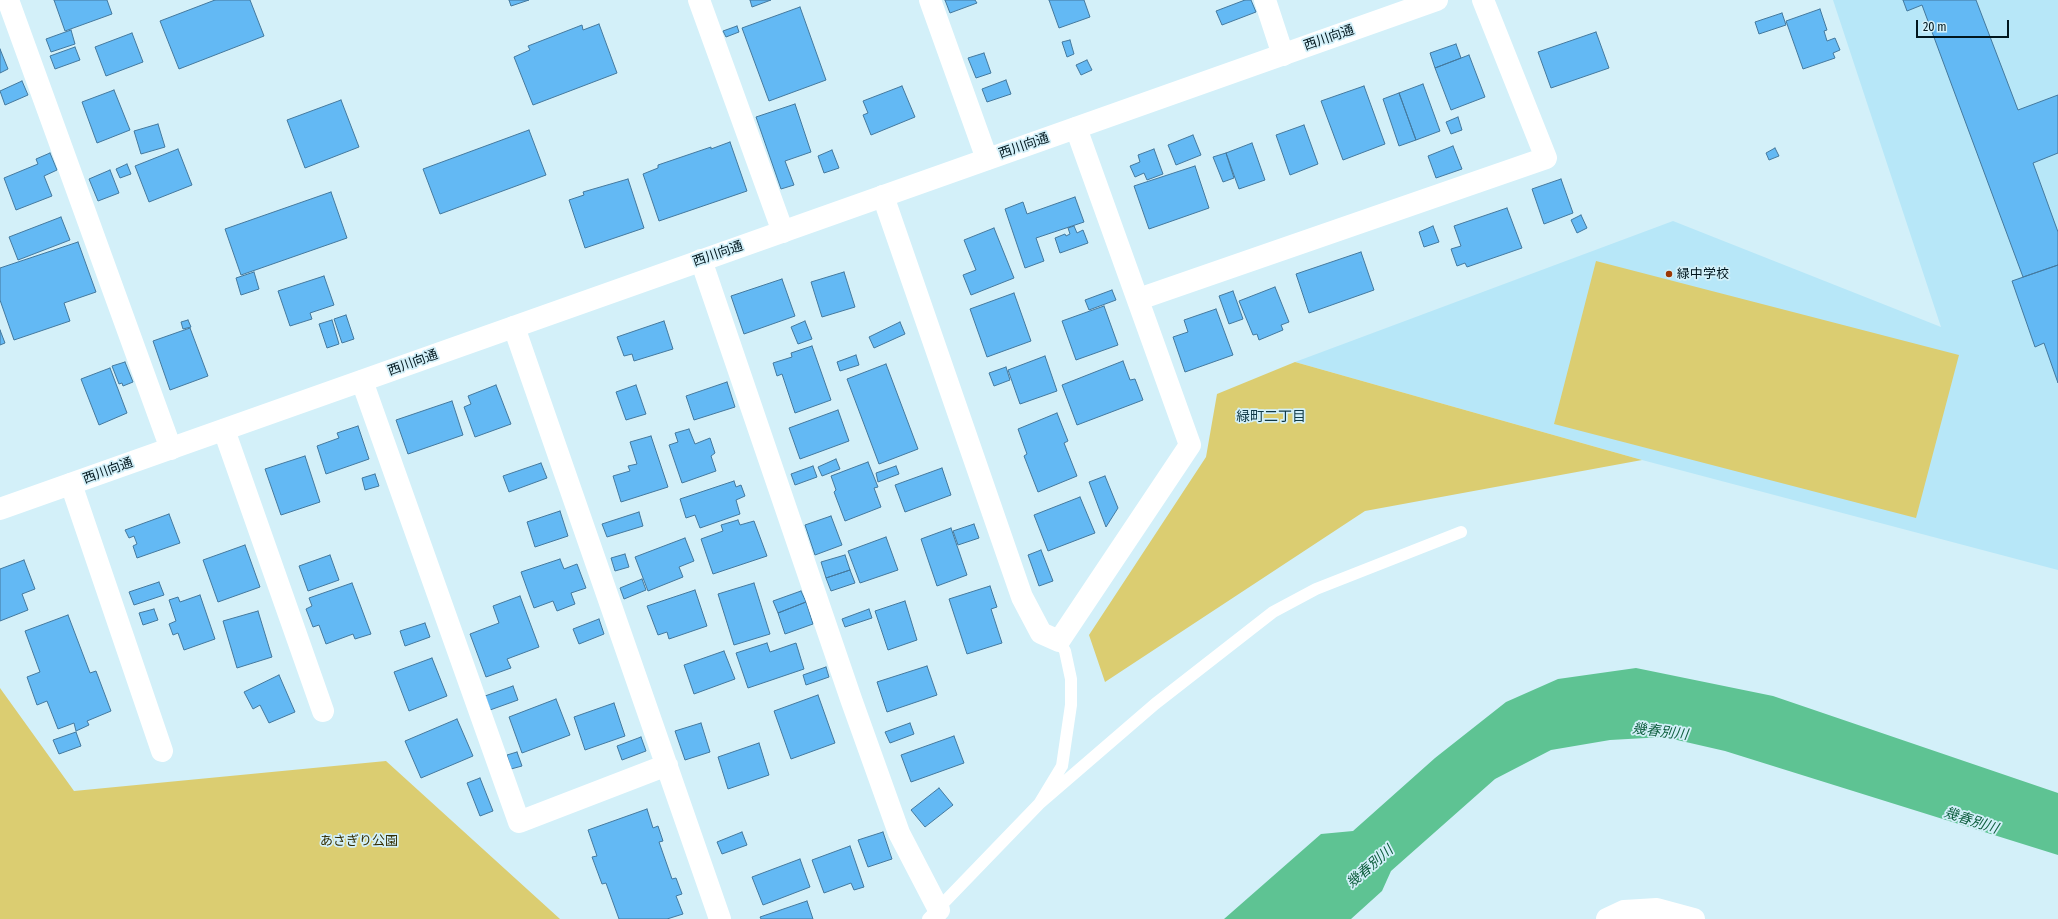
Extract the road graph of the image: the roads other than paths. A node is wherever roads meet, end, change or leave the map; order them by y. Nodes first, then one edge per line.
1 (8, 0) edge
2 (699, 0) edge
3 (930, 0) edge
4 (1264, 0) edge
5 (1437, 0) edge
6 (1483, 0) edge
7 (8, 26) edge
8 (1283, 54) junction
9 (1076, 128) junction
10 (987, 159) junction
11 (883, 196) junction
12 (783, 232) junction
13 (701, 260) junction
14 (1139, 299) junction
15 (514, 327) junction
16 (362, 381) junction
17 (224, 430) junction
18 (170, 449) junction
19 (71, 484) junction
20 (0, 510) edge
21 (1461, 532) dead end
22 (1059, 641) junction
23 (323, 711) dead end
24 (162, 752) dead end
25 (667, 765) junction
26 (1039, 804) junction
27 (934, 915) edge
28 (720, 919) edge
29 (1607, 919) edge
30 (1694, 919) edge

1 - 7 street
2 - 12 street
3 - 10 street
4 - 8 street
5 - 8 street, 西川向通
6 - 14 street
7 - 18 street
8 - 9 street, 西川向通
9 - 10 street, 西川向通
9 - 14 street
10 - 11 street, 西川向通
11 - 12 street, 西川向通
11 - 22 street
12 - 13 street, 西川向通
13 - 15 street, 西川向通
13 - 27 street
14 - 22 street
15 - 16 street, 西川向通
15 - 25 street
16 - 17 street, 西川向通
16 - 25 street
17 - 18 street, 西川向通
17 - 23 street
18 - 19 street, 西川向通
19 - 20 street, 西川向通
19 - 24 street
21 - 26 lane
22 - 26 lane
25 - 28 street
26 - 27 lane
29 - 30 street

